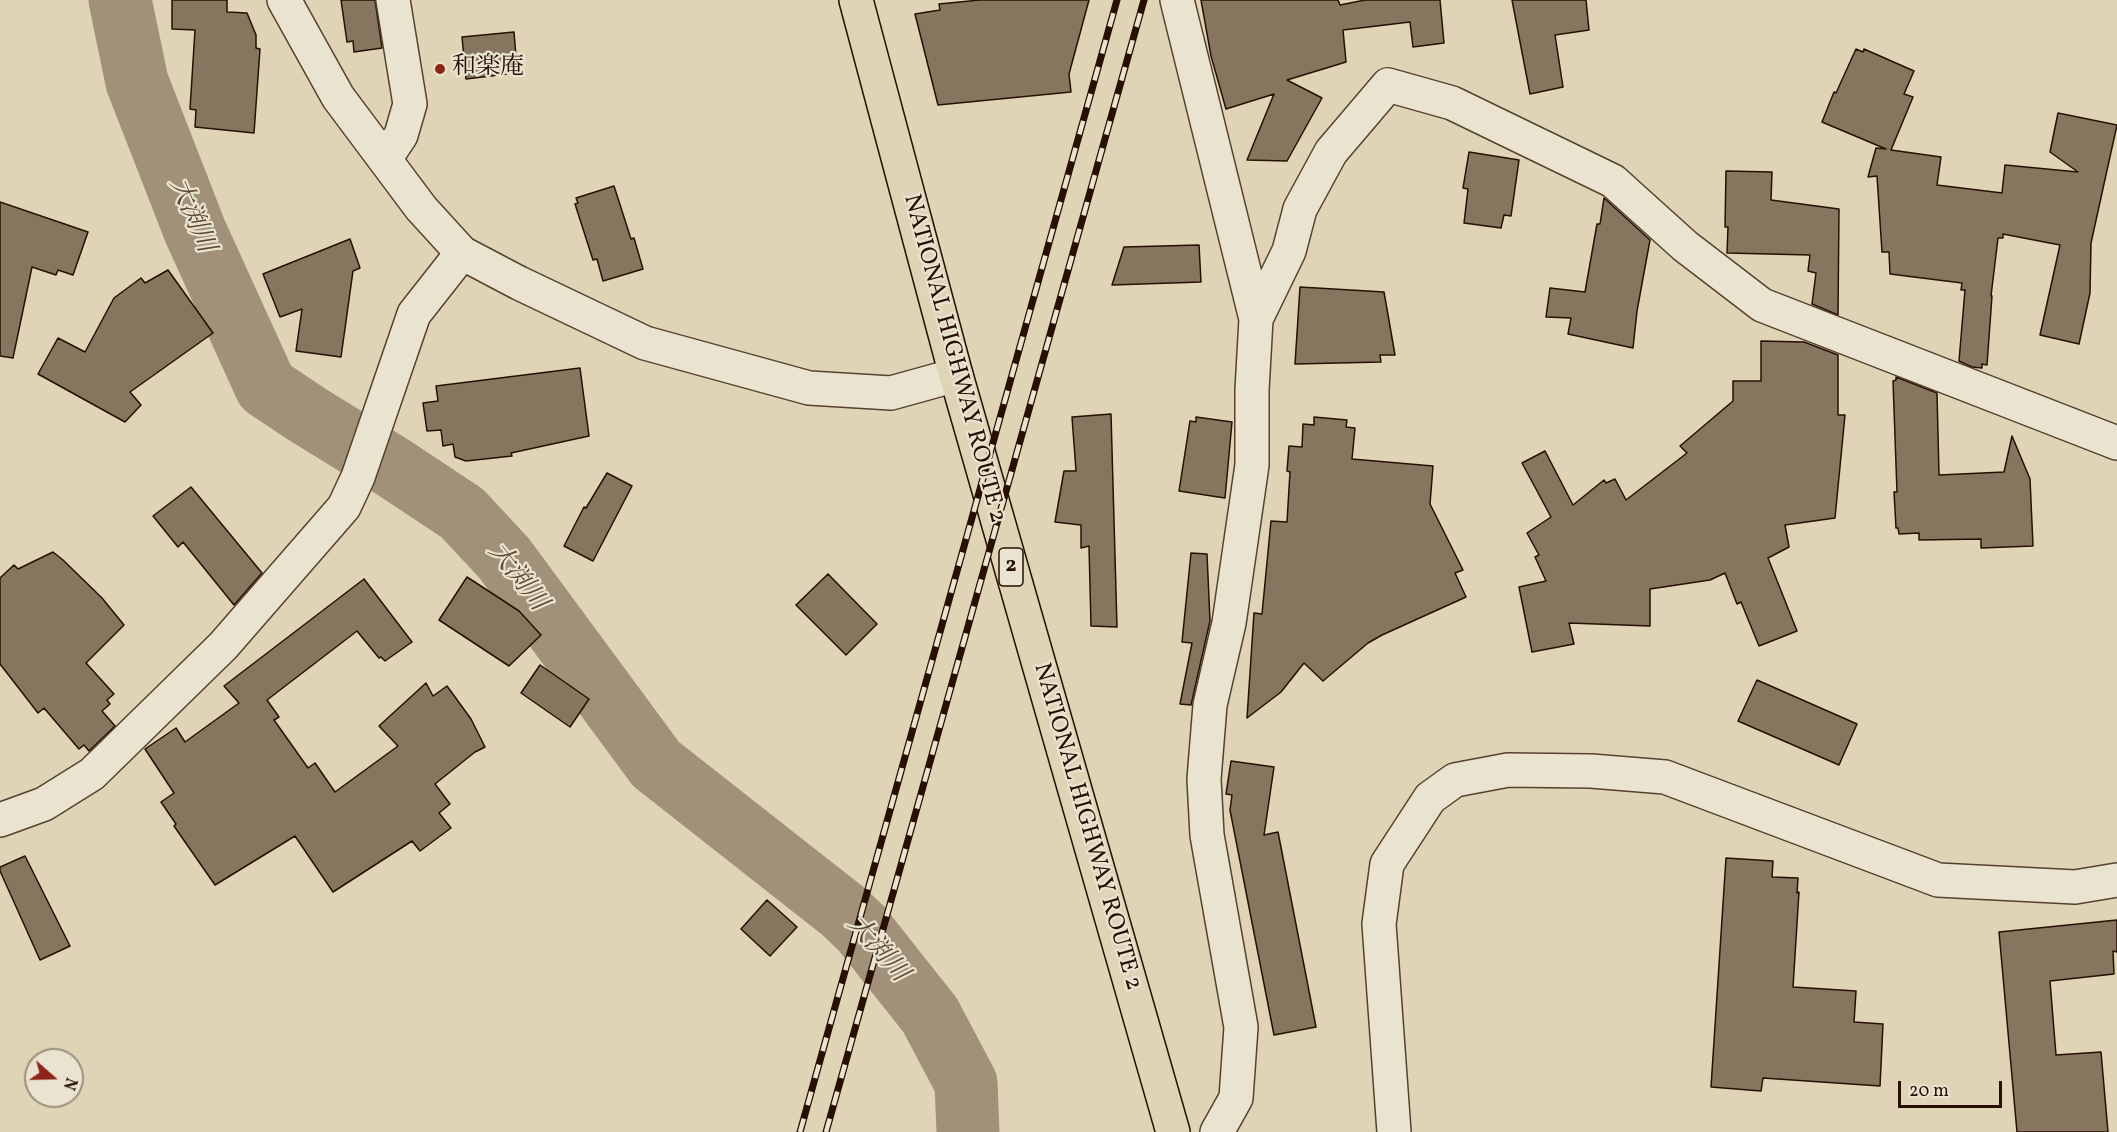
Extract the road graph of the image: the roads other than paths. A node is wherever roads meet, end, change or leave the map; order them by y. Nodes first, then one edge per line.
1 (284, 0) edge
2 (393, 0) edge
3 (856, 0) edge
4 (1177, 0) edge
5 (384, 159) junction
6 (462, 253) junction
7 (1257, 319) junction
8 (956, 375) junction
9 (2117, 443) edge
10 (0, 820) edge
11 (2117, 880) edge
12 (1173, 1132) edge
13 (1217, 1132) edge
14 (1394, 1132) edge

1 - 5 street
2 - 5 street
3 - 8 highway, NATIONAL HIGHWAY ROUTE 2 / 2
4 - 7 street
5 - 6 street
6 - 8 street
6 - 10 street
7 - 9 street
7 - 13 street
8 - 12 highway, NATIONAL HIGHWAY ROUTE 2 / 2
11 - 14 street

